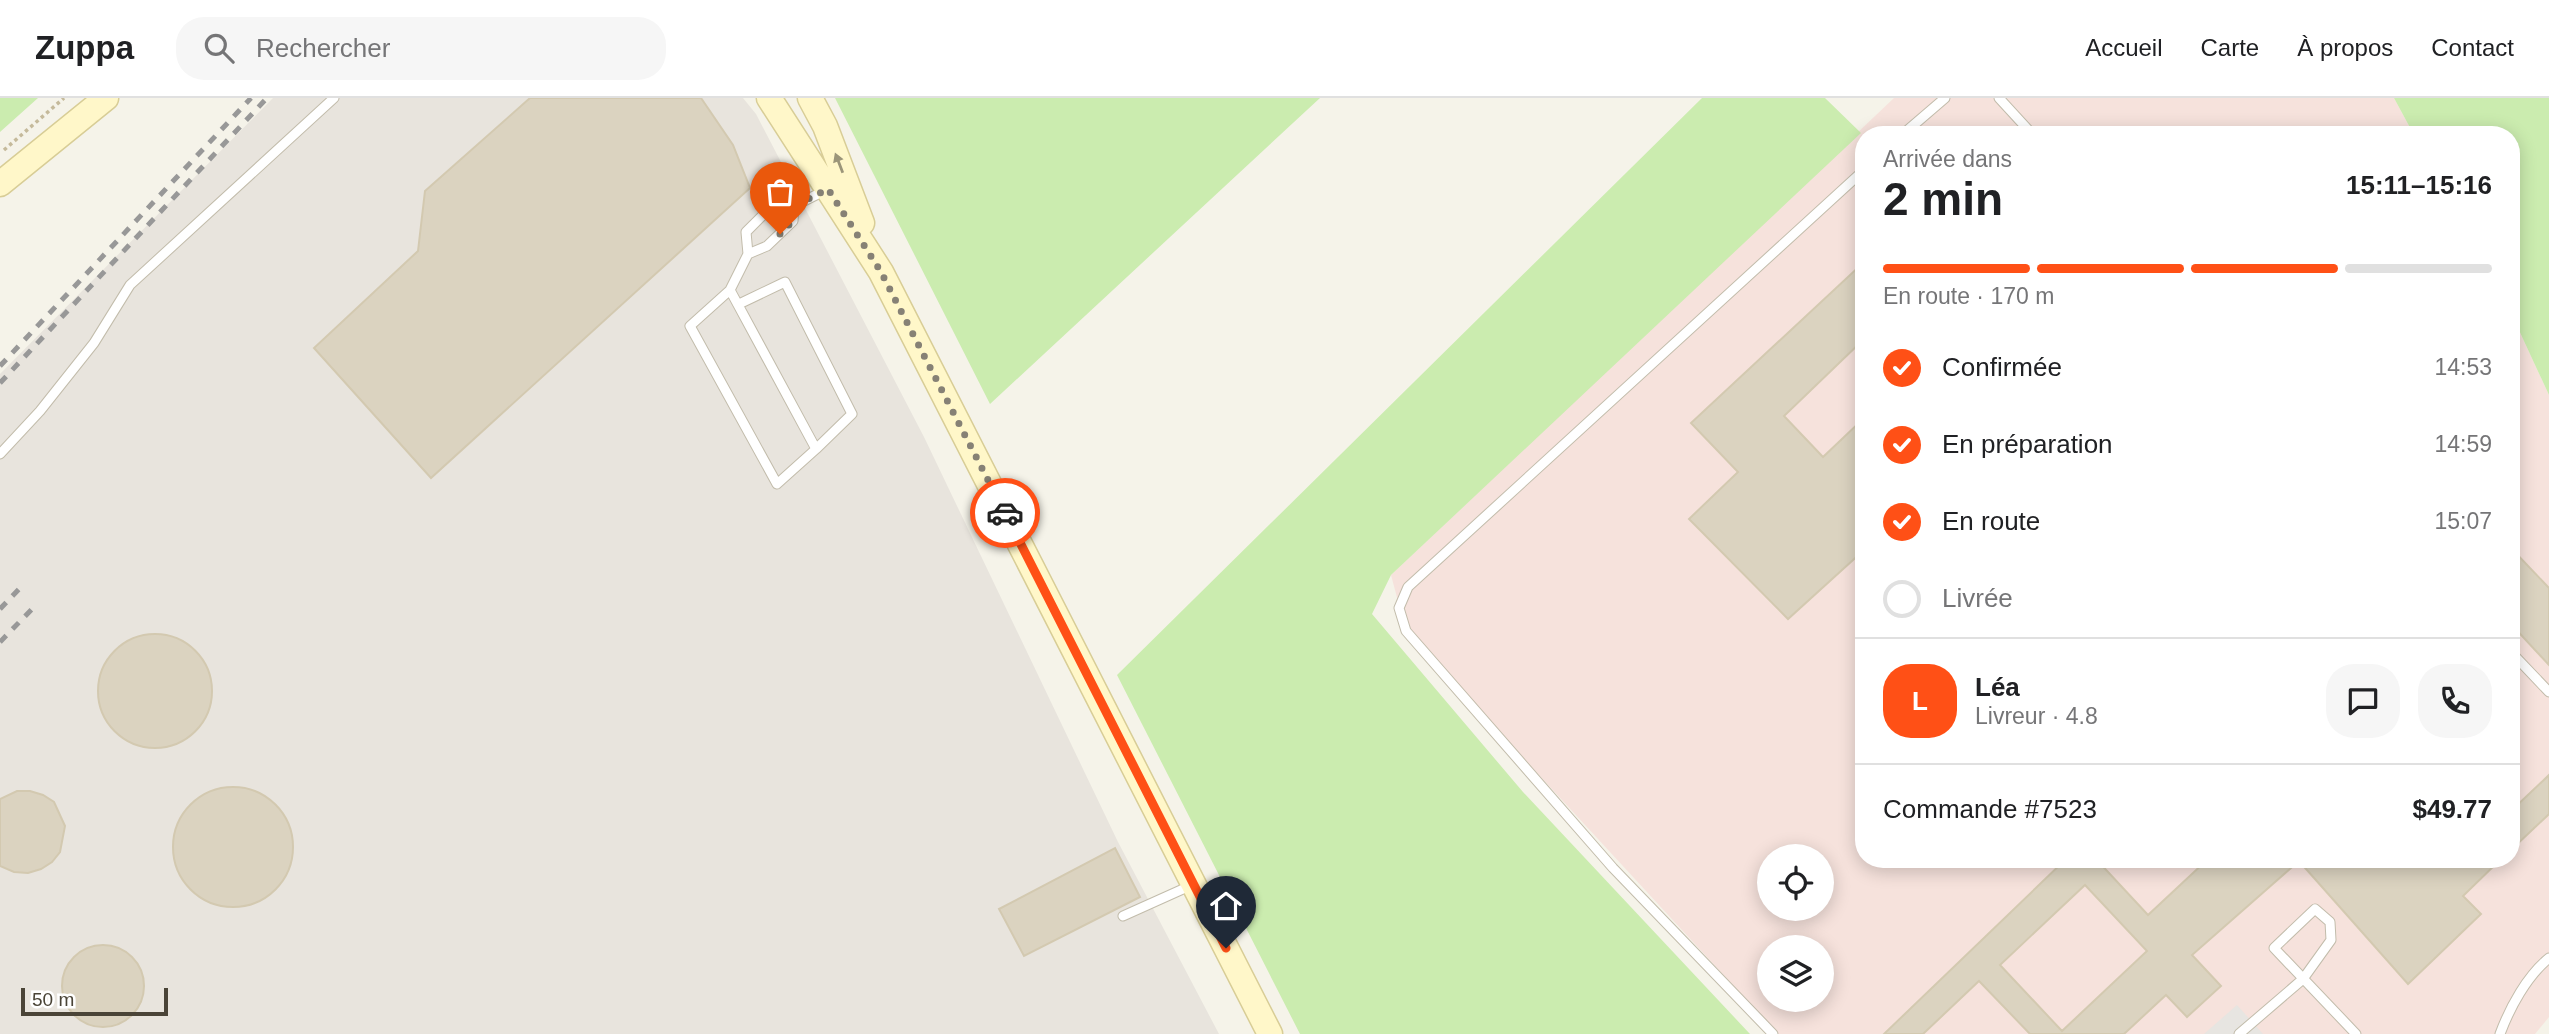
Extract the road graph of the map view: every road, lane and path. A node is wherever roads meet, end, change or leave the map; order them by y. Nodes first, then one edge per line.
1 (64, 98) edge
2 (106, 98) edge
3 (334, 98) edge
4 (769, 98) edge
5 (810, 98) edge
6 (1945, 98) edge
7 (1999, 98) edge
8 (1912, 126) edge
9 (2025, 126) edge
10 (0, 153) edge
11 (1855, 178) edge
12 (0, 184) edge
13 (828, 189) junction
14 (794, 206) junction
15 (748, 254) junction
16 (881, 272) junction
17 (730, 290) junction
18 (739, 304) junction
19 (816, 449) junction
20 (0, 454) edge
21 (2520, 661) edge
22 (2549, 692) edge
23 (1194, 884) junction
24 (1123, 916) dead end
25 (2549, 958) edge
26 (2303, 979) junction
27 (1270, 1034) edge
28 (1773, 1034) edge
29 (2239, 1034) edge
30 (2356, 1034) edge
31 (2501, 1034) edge

1 - 10 path
2 - 12 main road
3 - 20 lane
4 - 13 main road
16 -> 5 main road
6 - 8 lane
7 - 9 lane
11 - 28 lane
13 - 14 lane
13 - 16 main road
14 - 15 lane
14 - 15 lane
15 - 17 lane
16 - 23 main road
17 - 18 lane
17 - 19 lane
18 - 19 lane
18 - 19 lane
21 - 22 lane
23 - 24 lane
23 - 27 main road
25 - 31 lane
26 - 26 lane
26 - 29 lane
26 - 30 lane

